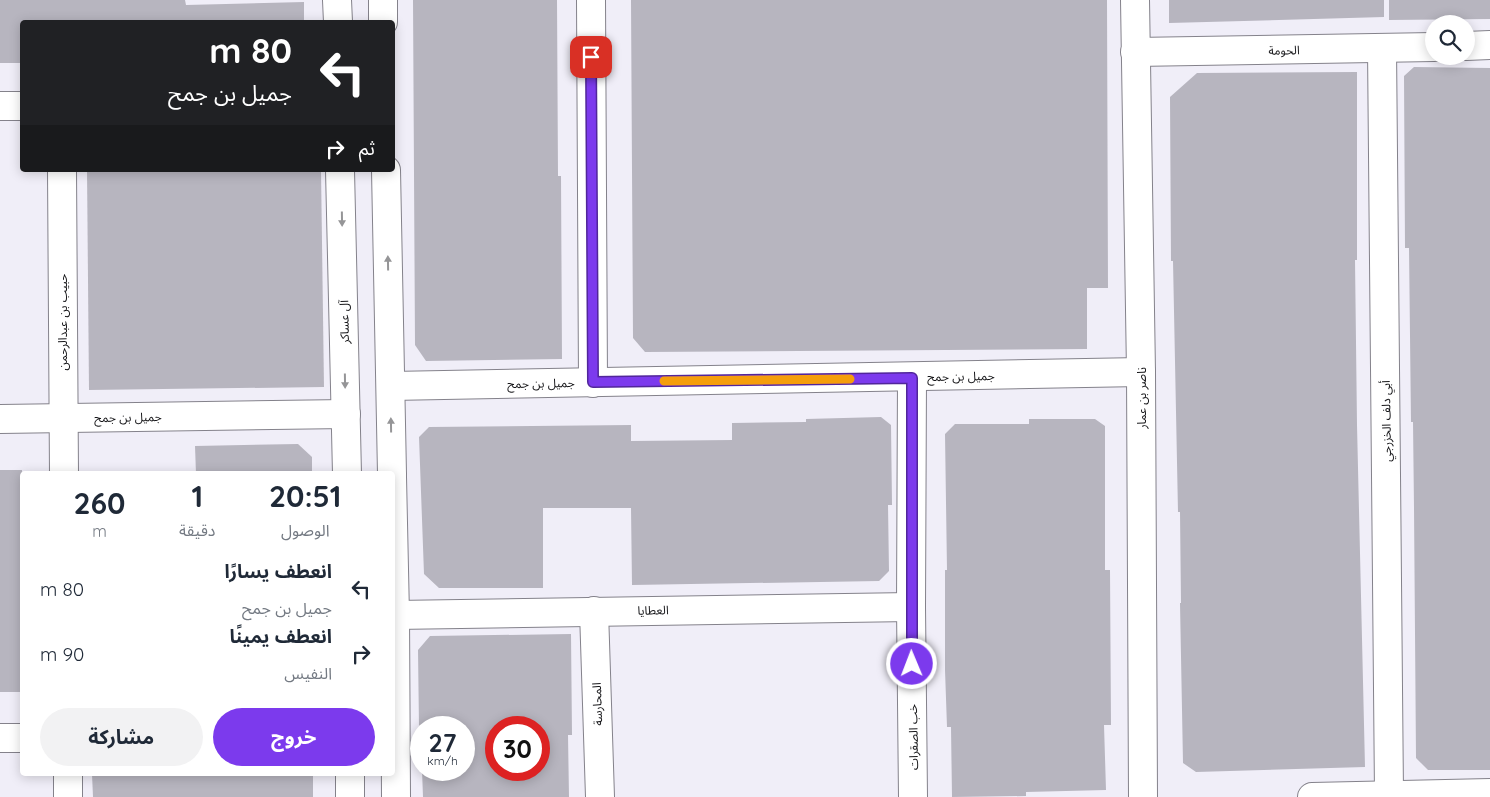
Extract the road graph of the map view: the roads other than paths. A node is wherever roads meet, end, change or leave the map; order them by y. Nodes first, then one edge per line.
1 (337, 0) edge
2 (383, 0) edge
3 (590, 0) edge
4 (1134, 0) edge
5 (338, 20) edge
6 (384, 20) edge
7 (1490, 45) edge
8 (1475, 46) edge
9 (1425, 47) edge
10 (1382, 48) junction
11 (1135, 52) junction
12 (0, 106) edge
13 (20, 106) edge
14 (62, 172) edge
15 (340, 172) edge
16 (386, 172) edge
17 (1141, 372) junction
18 (912, 378) junction
19 (593, 382) junction
20 (391, 386) junction
21 (346, 414) junction
22 (63, 418) junction
23 (0, 419) edge
24 (64, 471) edge
25 (347, 471) edge
26 (392, 471) edge
27 (911, 607) junction
28 (594, 611) junction
29 (395, 615) joint
30 (0, 738) edge
31 (20, 738) edge
32 (68, 776) edge
33 (350, 776) edge
34 (1490, 793) edge
35 (1389, 794) junction
36 (68, 797) edge
37 (350, 797) edge
38 (396, 797) edge
39 (600, 797) edge
40 (914, 797) edge
41 (1143, 797) edge
42 (1312, 797) edge

1 - 5 street
2 - 6 street
3 - 19 street
4 - 11 street, ناصر بن عمار
7 - 8 street
9 - 10 street, الحومة
10 - 11 street, الحومة
10 - 35 street, أبي دلف الخزرجي
11 - 17 street, ناصر بن عمار
12 - 13 street
14 - 22 street, حبيب بن عبدالرحمن
15 -> 21 street, آل عساكر
20 -> 16 street
17 - 18 street, جميل بن جمح
17 - 41 street, ناصر بن عمار
18 - 19 street, جميل بن جمح
18 - 27 street, خب الصقرات
19 - 20 street, جميل بن جمح
26 -> 20 street
21 - 22 street, جميل بن جمح
21 - 25 street, آل عساكر
22 - 23 street, جميل بن جمح
22 - 24 street, حبيب بن عبدالرحمن
27 - 28 street, العطايا
27 - 40 street, خب الصقرات
28 - 29 street, العطايا
28 - 39 street, المحارسة
29 - 38 street
30 - 31 street
32 - 36 street
33 - 37 street
34 - 35 street
35 - 42 street

